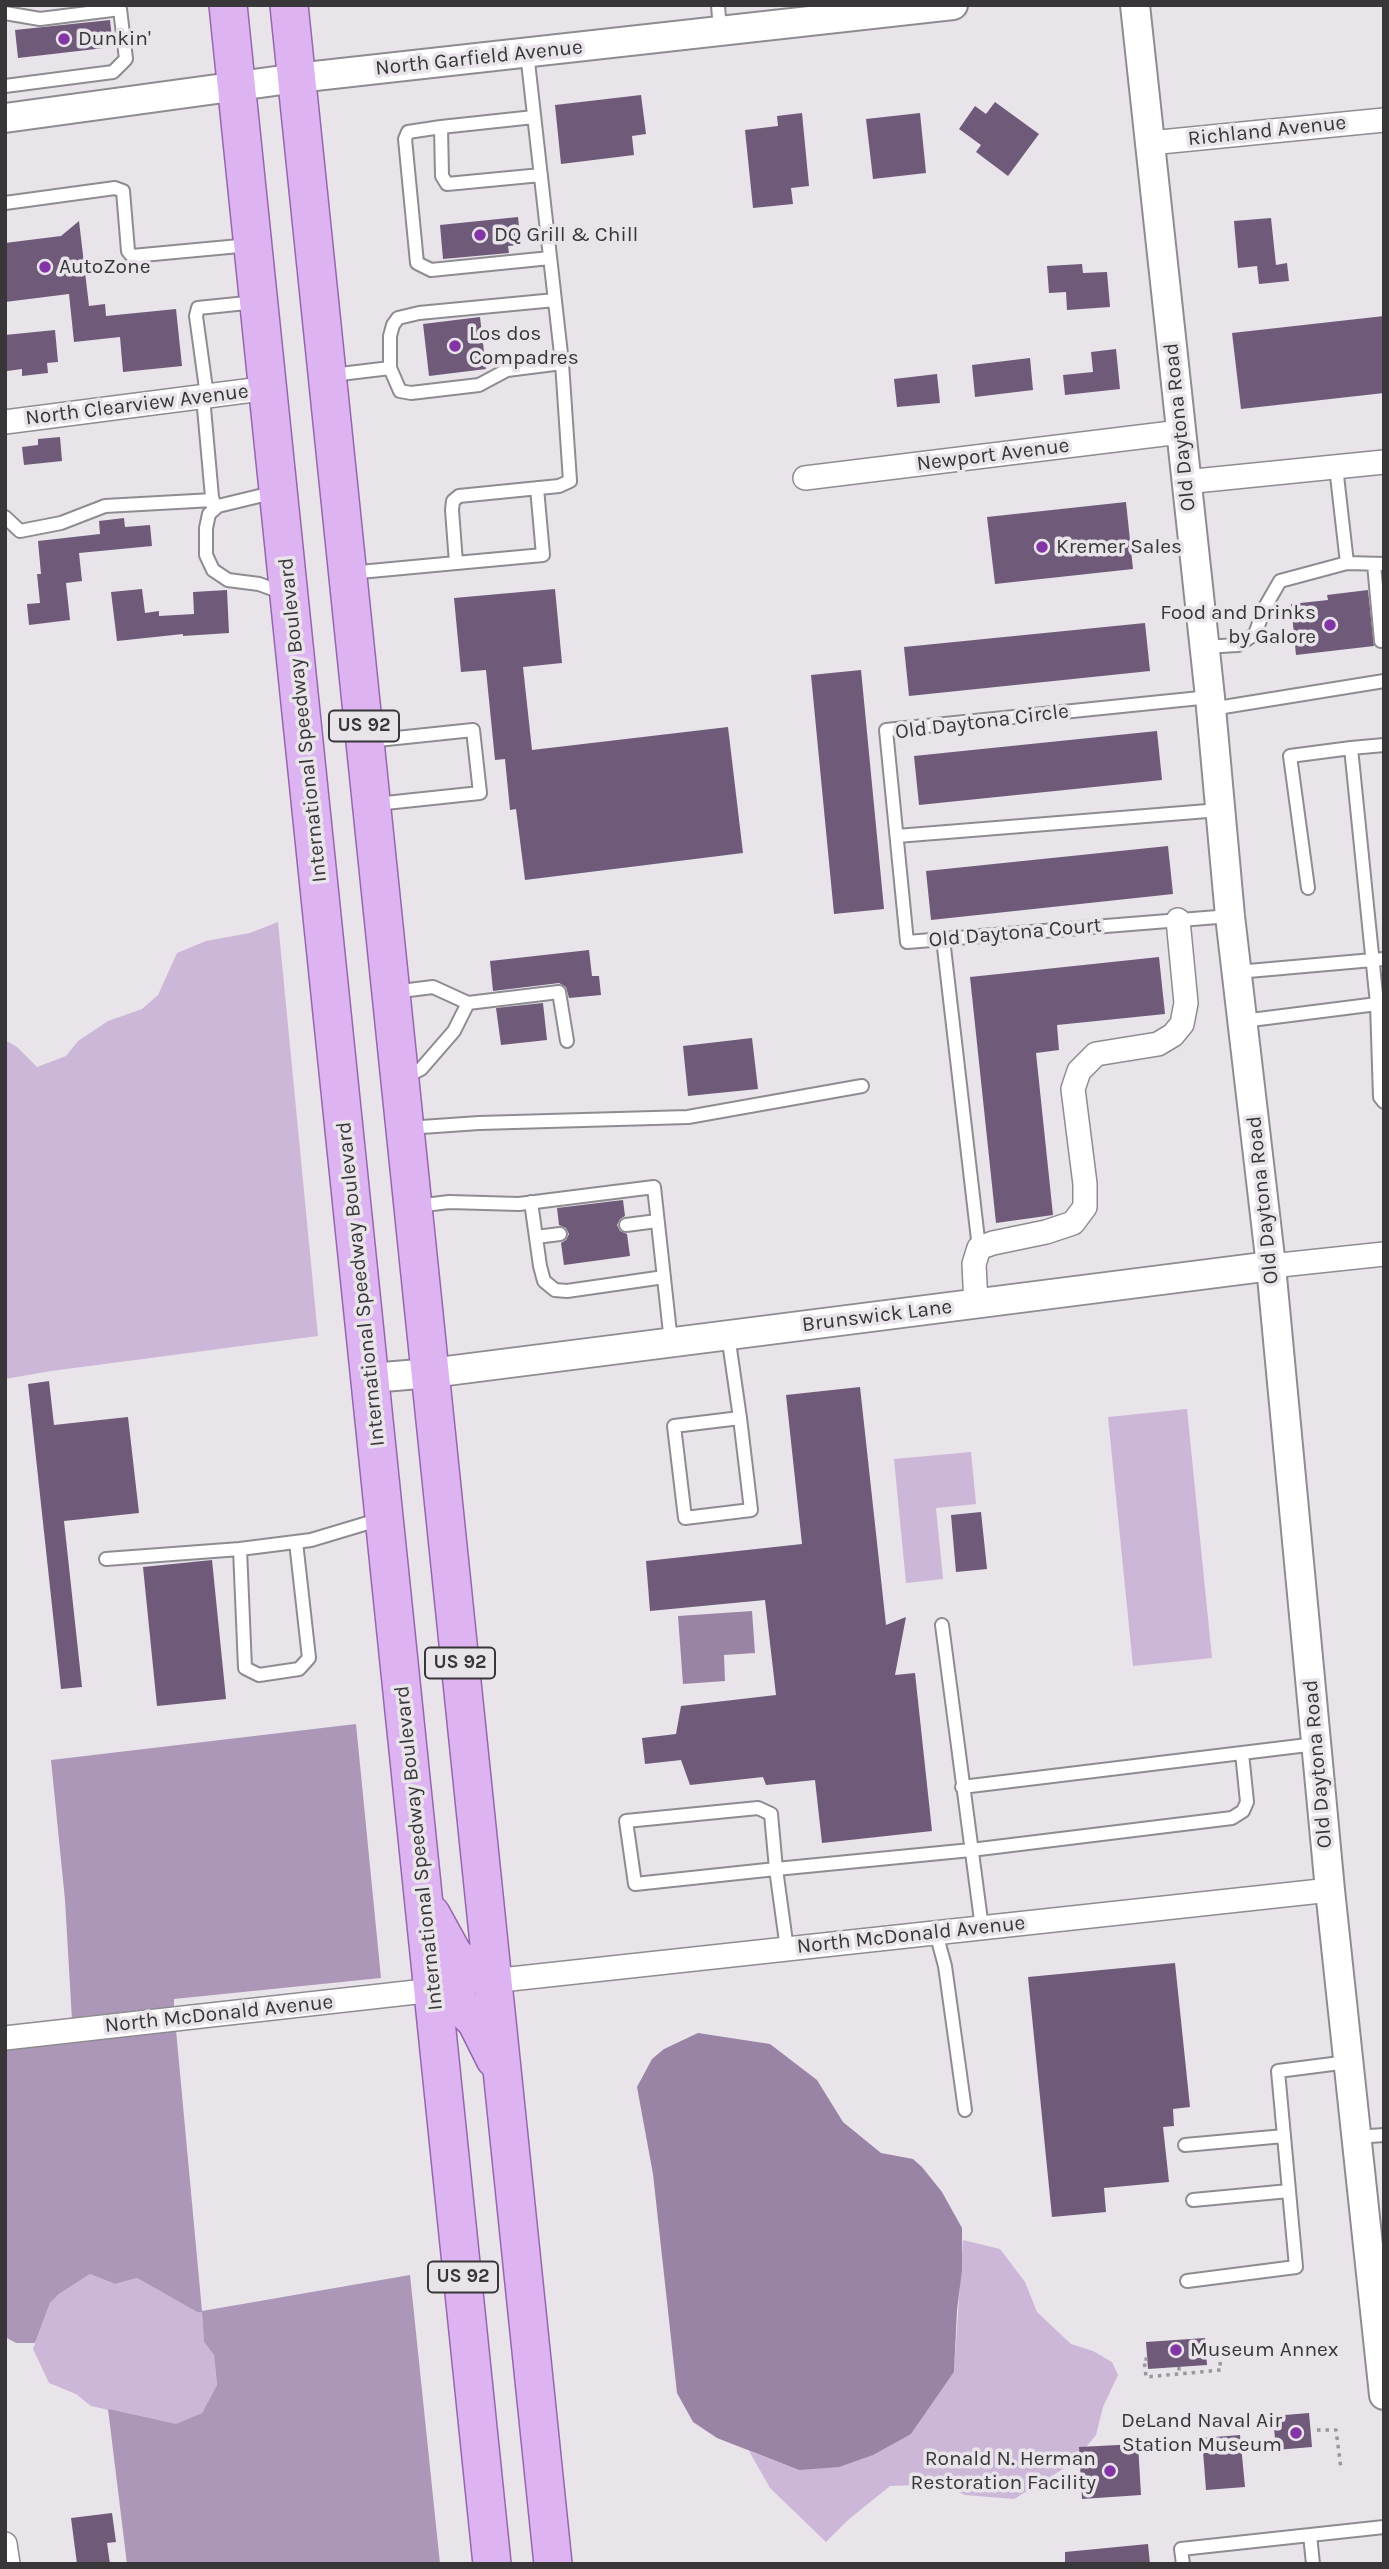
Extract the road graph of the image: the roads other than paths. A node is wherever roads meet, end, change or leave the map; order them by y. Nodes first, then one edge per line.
1 (228, 5) edge
2 (289, 5) edge
3 (953, 5) edge
4 (1135, 5) edge
5 (5, 13) edge
6 (719, 18) edge
7 (527, 53) junction
8 (297, 79) junction
9 (5, 86) edge
10 (236, 87) junction
11 (534, 117) junction
12 (5, 118) edge
13 (1384, 120) edge
14 (441, 127) junction
15 (1150, 143) junction
16 (541, 175) junction
17 (5, 203) edge
18 (253, 244) junction
19 (550, 258) junction
20 (555, 300) junction
21 (260, 302) junction
22 (562, 363) junction
23 (390, 368) junction
24 (328, 376) junction
25 (269, 388) junction
26 (205, 396) junction
27 (5, 422) edge
28 (1180, 432) junction
29 (1384, 462) edge
30 (1336, 467) junction
31 (805, 478) dead end
32 (1185, 482) junction
33 (537, 488) junction
34 (279, 491) junction
35 (213, 505) junction
36 (5, 517) edge
37 (456, 563) junction
38 (1347, 563) junction
39 (1379, 564) edge
40 (348, 573) junction
41 (290, 595) junction
42 (1384, 641) edge
43 (1204, 648) junction
44 (1384, 681) edge
45 (1210, 703) junction
46 (366, 741) junction
47 (1384, 746) edge
48 (1351, 748) junction
49 (372, 804) junction
50 (1220, 810) junction
51 (897, 836) junction
52 (1308, 888) dead end
53 (1230, 916) junction
54 (1178, 920) junction
55 (943, 939) junction
56 (1378, 959) edge
57 (1236, 972) junction
58 (391, 992) junction
59 (468, 1003) junction
60 (1377, 1004) junction
61 (1242, 1021) junction
62 (567, 1041) dead end
63 (400, 1080) junction
64 (862, 1086) dead end
65 (1384, 1102) edge
66 (405, 1128) junction
67 (531, 1202) junction
68 (414, 1207) junction
69 (657, 1221) junction
70 (626, 1225) dead end
71 (560, 1234) dead end
72 (536, 1237) junction
73 (979, 1248) junction
74 (1384, 1254) edge
75 (1271, 1266) junction
76 (664, 1277) junction
77 (976, 1304) junction
78 (728, 1335) junction
79 (671, 1342) junction
80 (430, 1373) junction
81 (371, 1378) junction
82 (740, 1418) junction
83 (385, 1518) junction
84 (296, 1542) junction
85 (240, 1549) junction
86 (106, 1559) dead end
87 (942, 1625) dead end
88 (1316, 1744) junction
89 (1241, 1753) junction
90 (962, 1787) junction
91 (971, 1850) junction
92 (776, 1869) junction
93 (1329, 1890) junction
94 (424, 1900) junction
95 (982, 1928) junction
96 (936, 1933) junction
97 (787, 1949) junction
98 (492, 1981) junction
99 (433, 1990) junction
100 (5, 2038) edge
101 (1348, 2062) junction
102 (502, 2072) junction
103 (965, 2110) dead end
104 (1284, 2136) junction
105 (1370, 2136) edge
106 (1185, 2145) dead end
107 (1289, 2190) junction
108 (1193, 2200) dead end
109 (1187, 2281) dead end
110 (1384, 2395) edge
111 (1384, 2526) edge
112 (1310, 2535) junction
113 (5, 2544) edge
114 (8, 2564) edge
115 (492, 2564) edge
116 (553, 2564) edge
117 (1183, 2564) edge
118 (1313, 2564) edge

1 - 10 main road, International Speedway Boulevard / US 92
2 - 8 main road, US 92
3 - 6 street, North Garfield Avenue
4 - 15 street, Old Daytona Road
5 - 9 lane
6 - 7 street, North Garfield Avenue
7 - 8 street, North Garfield Avenue
7 - 11 lane
8 - 10 street, North Garfield Avenue
8 - 24 main road, US 92
10 - 12 street, North Garfield Avenue
10 - 18 main road, International Speedway Boulevard / US 92
11 - 14 lane
11 - 16 lane
13 - 15 street, Richland Avenue
14 - 16 lane
14 - 19 lane
15 - 28 street, Old Daytona Road
16 - 19 lane
17 - 18 lane
18 - 21 main road, International Speedway Boulevard / US 92
19 - 20 lane
20 - 22 lane
20 - 23 lane
21 - 25 main road, International Speedway Boulevard / US 92
21 - 26 lane
22 - 23 lane
22 - 33 lane
23 - 24 lane
24 - 40 main road, US 92
25 - 26 street, North Clearview Avenue
25 - 34 main road, International Speedway Boulevard / US 92
26 - 27 street, North Clearview Avenue
26 - 35 lane
28 - 31 street, Newport Avenue
28 - 32 street, Old Daytona Road
29 - 30 street
30 - 32 street
30 - 38 lane
32 - 43 street, Old Daytona Road
33 - 37 lane
33 - 37 lane
34 - 35 lane
34 - 41 main road, International Speedway Boulevard / US 92
35 - 36 lane
35 - 41 lane
37 - 40 lane
38 - 39 lane
38 - 43 lane
39 - 42 lane
40 - 46 main road, US 92
41 - 81 main road, International Speedway Boulevard / US 92
43 - 45 street, Old Daytona Road
44 - 45 lane
45 - 50 street, Old Daytona Road
45 - 51 lane, Old Daytona Circle
46 - 49 main road, US 92
46 - 49 lane
47 - 48 lane
48 - 52 lane
48 - 56 lane
49 - 58 main road, US 92
50 - 51 lane
50 - 53 street, Old Daytona Road
51 - 55 lane, Old Daytona Court
53 - 54 lane, Old Daytona Court
53 - 57 street, Old Daytona Road
54 - 55 lane, Old Daytona Court
54 - 73 street
55 - 73 lane
56 - 57 lane
56 - 60 lane
57 - 61 street, Old Daytona Road
58 - 59 lane
58 - 63 main road, US 92
59 - 62 lane
59 - 63 lane
60 - 61 lane
60 - 65 lane
61 - 75 street, Old Daytona Road
63 - 66 main road, US 92
64 - 66 lane
66 - 68 main road, US 92
67 - 68 lane
67 - 69 lane
67 - 72 lane
68 - 80 main road, US 92
69 - 70 lane
69 - 76 lane
71 - 72 lane
72 - 76 lane
73 - 77 street
74 - 75 street, Brunswick Lane
75 - 77 street, Brunswick Lane
75 - 88 street, Old Daytona Road
76 - 79 lane
77 - 78 street, Brunswick Lane
78 - 79 street, Brunswick Lane
78 - 82 lane
79 - 80 street, Brunswick Lane
80 - 81 street, Brunswick Lane
80 - 98 main road, US 92
81 - 83 main road, International Speedway Boulevard / US 92
82 - 82 lane
83 - 84 lane
83 - 94 main road, International Speedway Boulevard / US 92
84 - 85 lane
84 - 85 lane
85 - 86 lane
87 - 90 lane
88 - 89 lane
88 - 93 street, Old Daytona Road
89 - 90 lane
89 - 91 lane
90 - 91 lane
91 - 92 lane
91 - 95 lane
92 - 92 lane
92 - 97 lane
93 - 95 street, North McDonald Avenue
93 - 101 street, Old Daytona Road
94 - 98 main road
94 - 99 main road, International Speedway Boulevard / US 92
95 - 96 street, North McDonald Avenue
96 - 97 street, North McDonald Avenue
96 - 103 lane
97 - 98 street, North McDonald Avenue
98 - 102 main road, US 92
99 - 100 street, North McDonald Avenue
99 - 102 main road
99 - 115 main road, International Speedway Boulevard / US 92
101 - 104 lane
101 - 105 street, Old Daytona Road
102 - 116 main road, US 92
104 - 106 lane
104 - 107 lane
105 - 110 street, Old Daytona Road
107 - 108 lane
107 - 109 lane
111 - 112 lane
112 - 117 lane
112 - 118 lane
113 - 114 street

